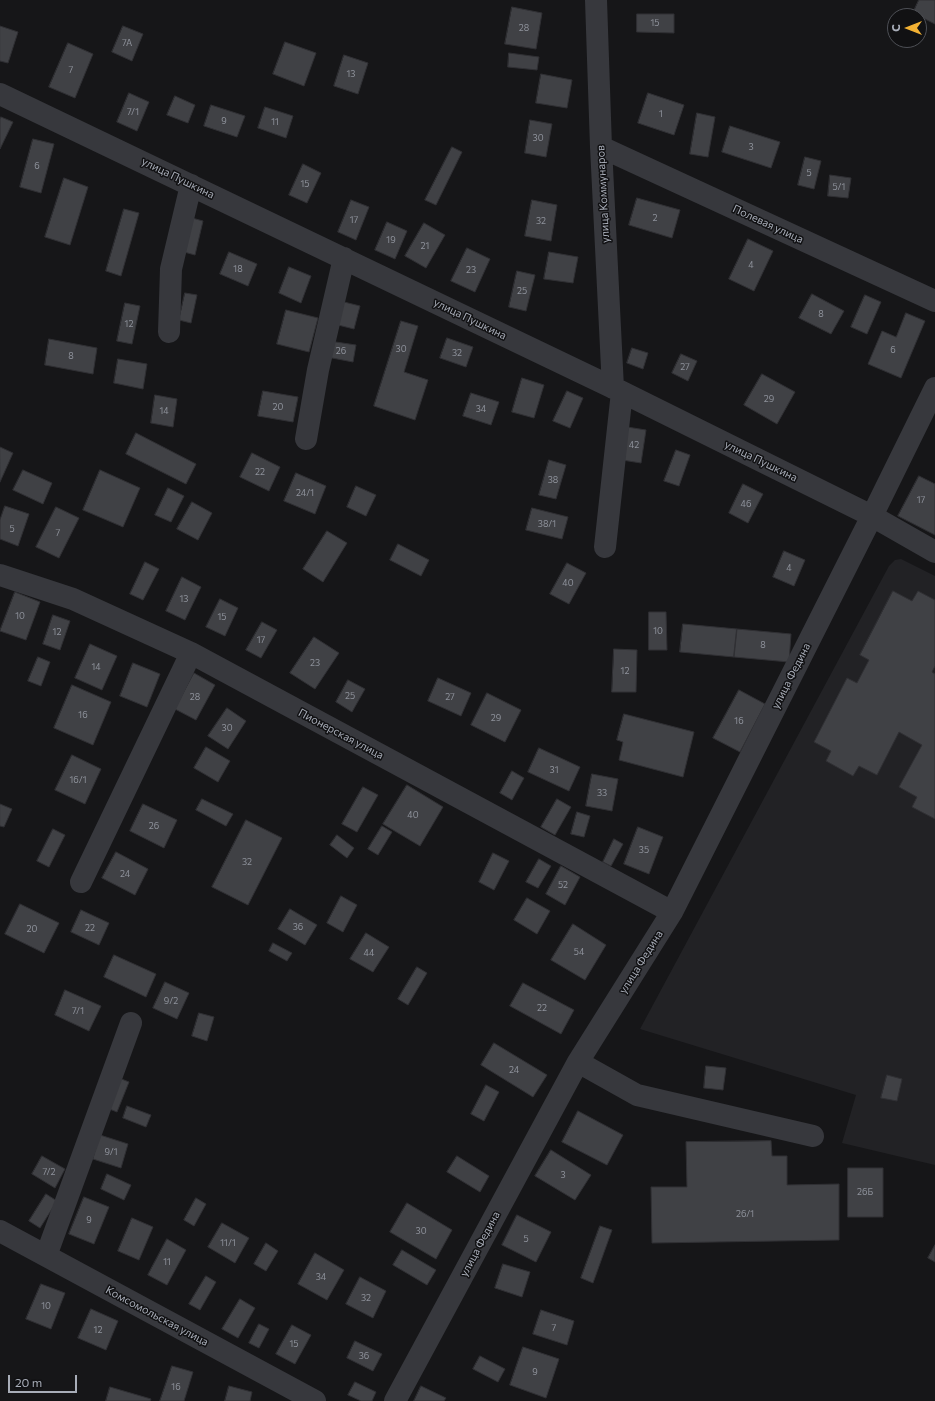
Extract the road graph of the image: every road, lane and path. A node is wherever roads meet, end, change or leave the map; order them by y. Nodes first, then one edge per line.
1 (596, 0) edge
2 (0, 94) edge
3 (601, 146) junction
4 (192, 185) junction
5 (344, 258) junction
6 (935, 301) edge
7 (169, 332) dead end
8 (935, 388) edge
9 (617, 390) junction
10 (306, 439) dead end
11 (872, 516) junction
12 (605, 547) dead end
13 (935, 552) edge
14 (0, 575) edge
15 (191, 653) junction
16 (82, 882) dead end
17 (672, 912) junction
18 (131, 1023) dead end
19 (578, 1062) junction
20 (813, 1136) dead end
21 (0, 1231) edge
22 (46, 1256) junction
23 (315, 1401) edge
24 (395, 1401) edge

1 - 3 street, улица Коммунаров
2 - 4 street, улица Пушкина
3 - 6 street, Полевая улица
3 - 9 street, улица Коммунаров
4 - 5 street, улица Пушкина
4 - 7 street
5 - 9 street, улица Пушкина
5 - 10 street
8 - 11 street, улица Федина
9 - 11 street, улица Пушкина
9 - 12 street, улица Коммунаров
11 - 13 street, улица Пушкина
11 - 17 street, улица Федина
14 - 15 street, Пионерская улица
15 - 16 street
15 - 17 street, Пионерская улица
17 - 19 street, улица Федина
18 - 22 street
19 - 20 street
19 - 24 street, улица Федина
21 - 22 street, Комсомольская улица
22 - 23 street, Комсомольская улица

